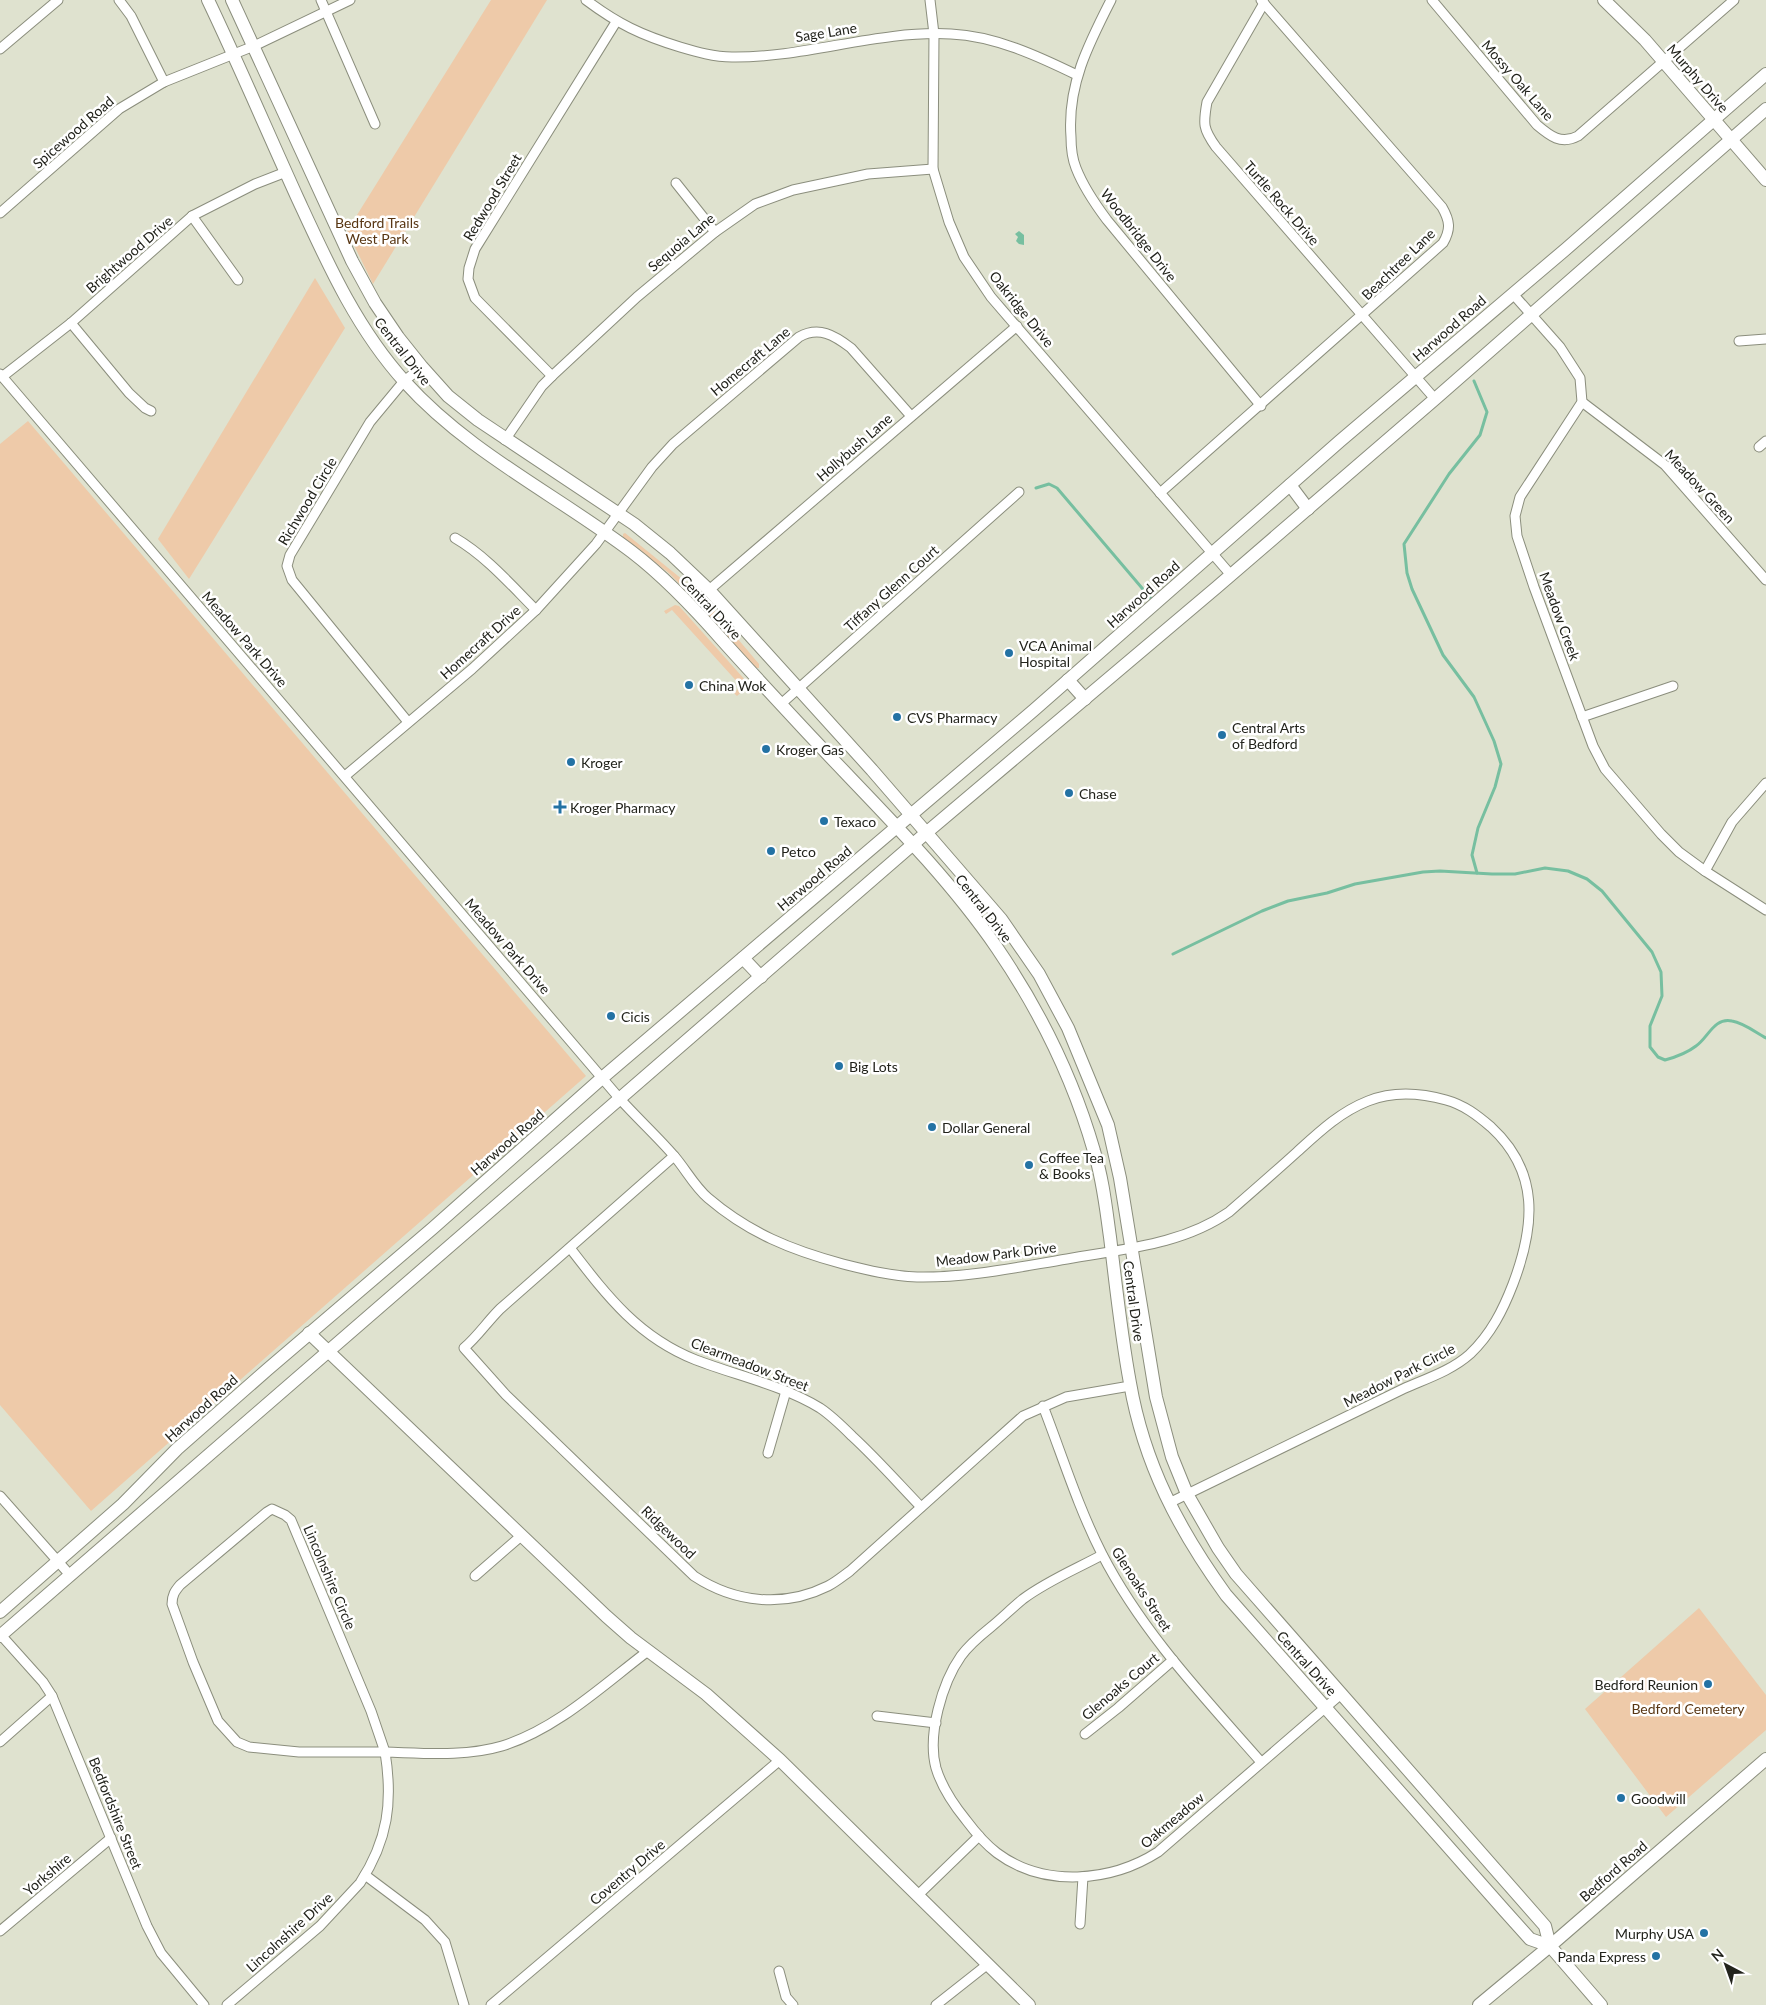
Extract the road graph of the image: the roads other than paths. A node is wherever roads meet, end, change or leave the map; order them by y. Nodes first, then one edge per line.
1 (58, 0) edge
2 (119, 0) edge
3 (208, 0) edge
4 (232, 0) edge
5 (321, 0) edge
6 (350, 0) edge
7 (586, 0) edge
8 (930, 0) edge
9 (1111, 0) edge
10 (1432, 0) edge
11 (1604, 0) edge
12 (1734, 0) edge
13 (1263, 1) edge
14 (325, 10) junction
15 (616, 22) junction
16 (934, 34) junction
17 (254, 46) junction
18 (0, 49) edge
19 (234, 54) junction
20 (1664, 61) junction
21 (1766, 74) edge
22 (1077, 75) junction
23 (164, 82) junction
24 (1766, 109) edge
25 (1714, 118) junction
26 (376, 124) dead end
27 (1731, 139) junction
28 (933, 169) junction
29 (286, 172) junction
30 (1766, 180) edge
31 (676, 183) dead end
32 (0, 213) edge
33 (192, 216) junction
34 (715, 232) junction
35 (238, 280) dead end
36 (1513, 294) junction
37 (1532, 315) junction
38 (1363, 316) junction
39 (71, 323) junction
40 (1017, 326) junction
41 (1766, 339) edge
42 (1739, 341) dead end
43 (422, 367) junction
44 (1, 375) edge
45 (552, 376) junction
46 (1416, 377) junction
47 (404, 381) junction
48 (1435, 399) junction
49 (1582, 402) junction
50 (1260, 406) junction
51 (151, 411) dead end
52 (911, 416) junction
53 (505, 440) junction
54 (1290, 485) junction
55 (1019, 492) dead end
56 (1160, 493) junction
57 (1308, 509) junction
58 (618, 514) junction
59 (604, 533) junction
60 (455, 538) dead end
61 (1212, 553) junction
62 (1231, 575) junction
63 (1766, 580) edge
64 (709, 590) junction
65 (536, 610) junction
66 (1068, 680) junction
67 (1673, 686) dead end
68 (797, 689) junction
69 (1086, 699) junction
70 (781, 704) junction
71 (1582, 717) junction
72 (408, 722) junction
73 (345, 776) junction
74 (1766, 783) edge
75 (912, 815) junction
76 (896, 828) junction
77 (926, 833) junction
78 (912, 846) junction
79 (1705, 872) junction
80 (1766, 910) edge
81 (743, 958) junction
82 (1032, 964) junction
83 (1014, 975) junction
84 (761, 977) junction
85 (602, 1078) junction
86 (620, 1099) junction
87 (1105, 1119) junction
88 (1086, 1126) junction
89 (674, 1156) junction
90 (570, 1248) junction
91 (1132, 1248) junction
92 (1112, 1251) junction
93 (309, 1334) junction
94 (328, 1352) junction
95 (1130, 1386) junction
96 (786, 1391) junction
97 (1043, 1406) junction
98 (768, 1453) dead end
99 (1187, 1494) junction
100 (1, 1499) edge
101 (1169, 1503) junction
102 (920, 1507) junction
103 (521, 1536) junction
104 (1102, 1555) junction
105 (57, 1562) junction
106 (70, 1576) junction
107 (476, 1576) dead end
108 (0, 1612) edge
109 (0, 1635) edge
110 (648, 1651) junction
111 (1173, 1660) junction
112 (1341, 1694) junction
113 (52, 1696) junction
114 (1326, 1706) junction
115 (877, 1716) dead end
116 (936, 1723) junction
117 (1085, 1734) dead end
118 (0, 1742) edge
119 (385, 1752) junction
120 (1766, 1759) edge
121 (780, 1760) junction
122 (1261, 1762) junction
123 (979, 1836) junction
124 (111, 1838) junction
125 (365, 1875) junction
126 (1083, 1877) junction
127 (918, 1895) junction
128 (1080, 1924) dead end
129 (0, 1931) edge
130 (1550, 1946) junction
131 (988, 1964) junction
132 (779, 1971) dead end
133 (204, 2005) edge
134 (227, 2005) edge
135 (464, 2005) edge
136 (491, 2005) edge
137 (793, 2005) edge
138 (936, 2005) edge
139 (1029, 2005) edge
140 (1479, 2005) edge
141 (1602, 2005) edge

1 - 18 street
2 - 23 street
3 - 19 main road, Central Drive
4 - 17 main road, Central Drive
5 - 14 street
6 - 14 street
7 - 15 street, Sage Lane
8 - 16 street, Oakridge Drive
9 - 22 street, Woodbridge Drive
10 - 20 street, Mossy Oak Lane
11 - 20 main road, Murphy Drive
12 - 20 street, Mossy Oak Lane
13 - 38 street, Turtle Rock Drive
13 - 38 street, Beachtree Lane
14 - 17 street
14 - 26 street
15 - 16 street, Sage Lane
15 - 45 street, Redwood Street
16 - 22 street, Sage Lane
16 - 28 street, Oakridge Drive
17 - 19 street, Spicewood Road
17 - 43 main road, Central Drive
19 - 23 street, Spicewood Road
19 - 29 main road, Central Drive
20 - 25 main road, Murphy Drive
21 - 25 main road, Harwood Road
22 - 50 street, Woodbridge Drive
23 - 32 street, Spicewood Road
24 - 27 main road
25 - 27 main road, Murphy Drive
25 - 36 main road, Harwood Road
27 - 30 main road, Murphy Drive
27 - 37 main road
28 - 34 street, Sequoia Lane
28 - 40 street, Oakridge Drive
29 - 33 street, Brightwood Drive
29 - 47 main road, Central Drive
31 - 34 street
33 - 35 street
33 - 39 street, Brightwood Drive
34 - 45 street, Sequoia Lane
36 - 37 street
36 - 46 main road, Harwood Road
37 - 48 main road
37 - 49 street
38 - 46 street, Turtle Rock Drive
38 - 50 street, Beachtree Lane
39 - 44 street, Brightwood Drive
39 - 51 street
40 - 52 street, Hollybush Lane
40 - 56 street, Oakridge Drive
41 - 42 street
43 - 47 street, Richwood Circle
43 - 53 main road, Central Drive
44 - 73 street, Meadow Park Drive
45 - 53 street, Sequoia Lane
46 - 48 street, Turtle Rock Drive
46 - 54 main road, Harwood Road
47 - 59 main road, Central Drive
47 - 72 street, Richwood Circle
48 - 57 main road
49 - 63 street, Meadow Green
49 - 71 street, Meadow Creek
50 - 56 street, Beachtree Lane
52 - 58 street, Homecraft Lane
52 - 64 street, Hollybush Lane
53 - 58 main road, Central Drive
54 - 57 main road
54 - 61 main road, Harwood Road
55 - 68 street, Tiffany Glenn Court
56 - 61 street, Oakridge Drive
57 - 62 main road
58 - 59 street, Homecraft Drive
58 - 64 main road, Central Drive
59 - 65 street, Homecraft Drive
59 - 70 main road, Central Drive
60 - 65 street
61 - 62 street, Oakridge Drive
61 - 66 main road, Harwood Road
62 - 69 main road
64 - 68 main road, Central Drive
65 - 72 street, Homecraft Drive
66 - 69 main road
66 - 75 main road, Harwood Road
67 - 71 street
68 - 70 street, Tiffany Glenn Court
68 - 75 main road, Central Drive
69 - 77 main road
70 - 76 main road, Central Drive
71 - 79 street, Meadow Creek
72 - 73 street, Homecraft Drive
73 - 85 street, Meadow Park Drive
74 - 79 street
75 - 76 main road, Harwood Road
75 - 77 main road, Central Drive
76 - 78 main road, Central Drive
76 - 81 main road, Harwood Road
77 - 78 main road
77 - 82 main road, Central Drive
78 - 83 main road, Central Drive
78 - 84 main road
79 - 80 street, Meadow Creek
81 - 84 main road
81 - 85 main road, Harwood Road
82 - 83 main road
82 - 87 main road, Central Drive
83 - 88 main road, Central Drive
84 - 86 main road
85 - 86 street, Meadow Park Drive
85 - 93 main road, Harwood Road
86 - 89 street, Meadow Park Drive
86 - 94 main road
87 - 88 main road
87 - 91 main road, Central Drive
88 - 92 main road, Central Drive
89 - 90 street, Ridgewood
89 - 92 street, Meadow Park Drive
90 - 96 street, Clearmeadow Street
90 - 102 street, Ridgewood
91 - 92 street, Meadow Park Drive
91 - 99 main road, Central Drive
91 - 99 street, Meadow Park Circle
92 - 95 main road, Central Drive
93 - 94 main road
93 - 105 main road, Harwood Road
94 - 103 main road
94 - 106 main road
95 - 97 street, Ridgewood
95 - 101 main road, Central Drive
96 - 98 street
96 - 102 street, Clearmeadow Street
97 - 102 street, Ridgewood
97 - 104 street, Glenoaks Street
99 - 101 street, Meadow Park Circle
99 - 112 main road, Central Drive
100 - 105 street
101 - 114 main road, Central Drive
103 - 107 street
103 - 110 main road
104 - 111 street, Glenoaks Street
104 - 116 street, Oakmeadow
105 - 106 street
105 - 108 main road, Harwood Road
106 - 109 main road
109 - 113 street, Bedfordshire Street
110 - 119 street
110 - 121 main road
111 - 117 street, Glenoaks Court
111 - 122 street, Glenoaks Street
112 - 114 street, Oakmeadow
112 - 130 main road, Central Drive
113 - 118 street
113 - 124 street, Bedfordshire Street
114 - 122 street, Oakmeadow
114 - 130 main road, Central Drive
115 - 116 street
116 - 123 street, Oakmeadow
119 - 119 street, Lincolnshire Circle
119 - 125 street, Lincolnshire Drive
120 - 130 main road, Bedford Road
121 - 127 main road
121 - 136 street, Coventry Drive
122 - 126 street, Oakmeadow
123 - 126 street, Oakmeadow
123 - 127 street
124 - 129 street, Yorkshire
124 - 133 street, Bedfordshire Street
125 - 134 street, Lincolnshire Drive
125 - 135 street
126 - 128 street
127 - 131 main road
130 - 140 main road, Bedford Road
130 - 141 main road, Central Drive
131 - 138 street
131 - 139 main road
132 - 137 street

